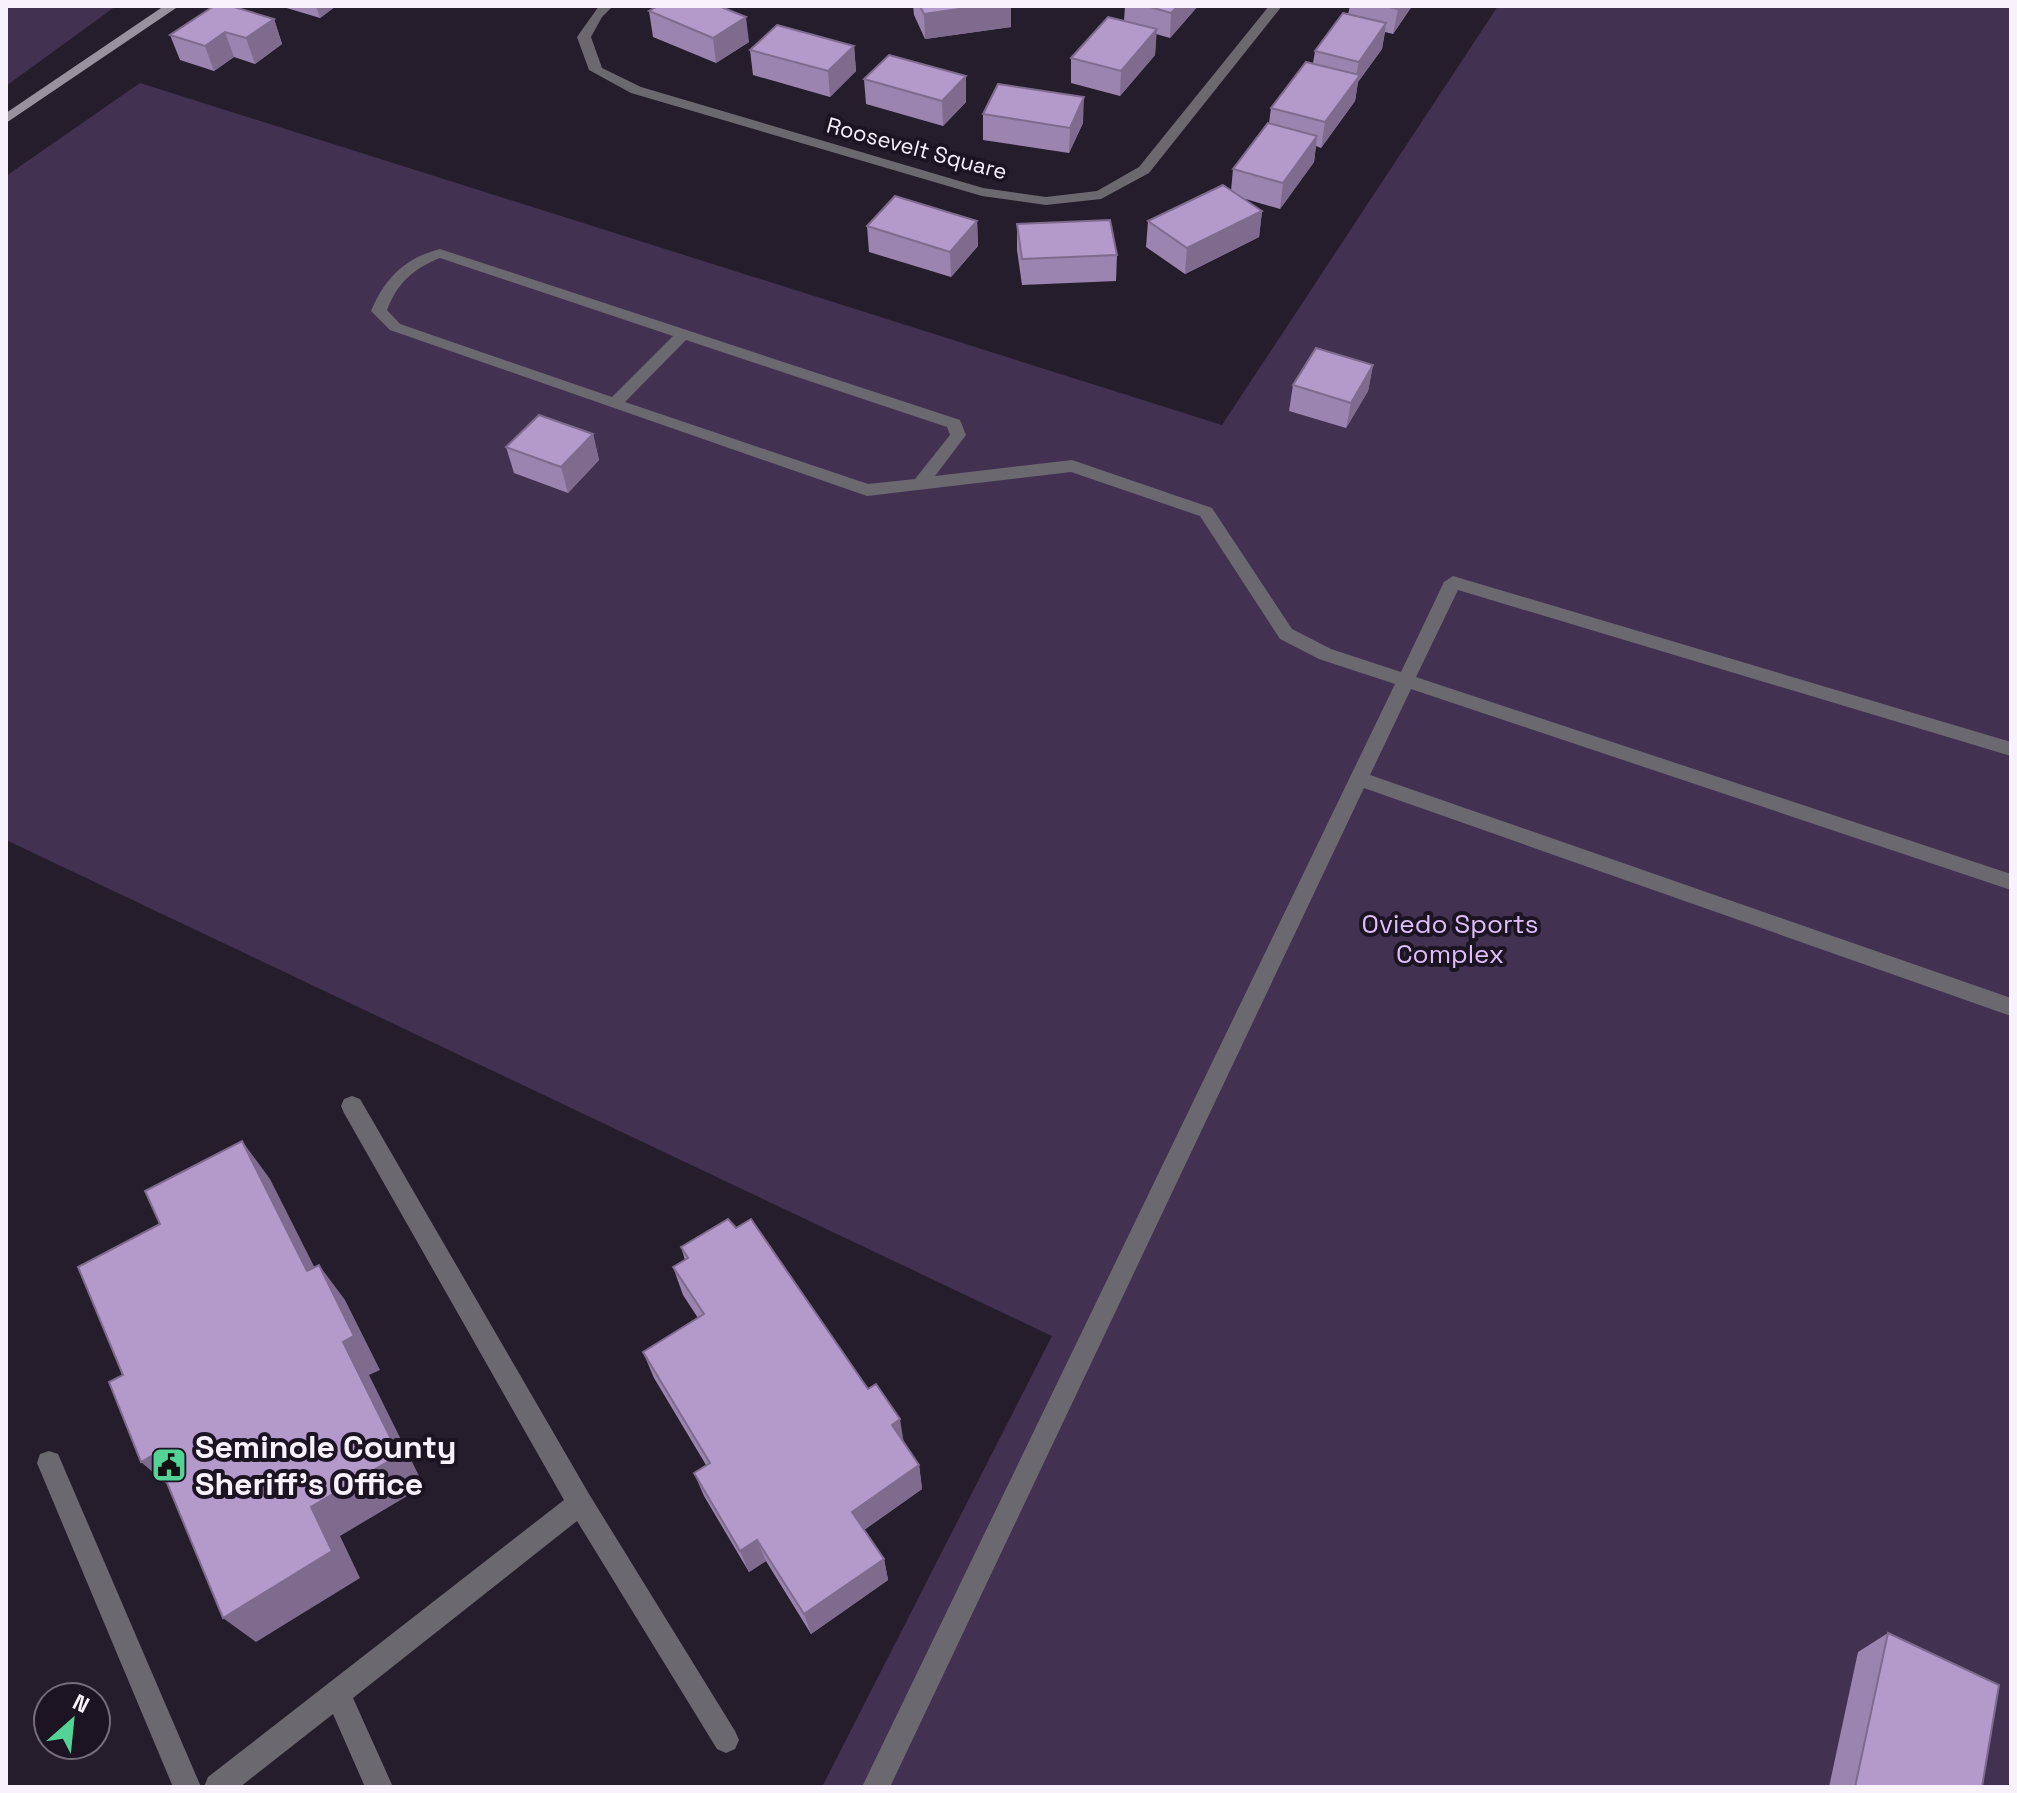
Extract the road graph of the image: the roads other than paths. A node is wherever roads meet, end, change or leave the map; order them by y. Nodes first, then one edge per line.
1 (173, 6) edge
2 (607, 6) edge
3 (1276, 6) edge
4 (6, 119) edge
5 (683, 334) junction
6 (614, 404) junction
7 (921, 483) junction
8 (1406, 680) junction
9 (2011, 749) edge
10 (1359, 779) junction
11 (2011, 882) edge
12 (2011, 1007) edge
13 (352, 1106) dead end
14 (49, 1463) dead end
15 (580, 1503) junction
16 (337, 1693) junction
17 (726, 1740) dead end
18 (187, 1787) edge
19 (218, 1787) edge
20 (379, 1787) edge
21 (876, 1787) edge

1 - 4 street
2 - 3 street, Roosevelt Square
5 - 6 street
5 - 6 street
5 - 7 street
6 - 7 street
7 - 8 street
8 - 9 street
8 - 10 street
8 - 11 street
10 - 12 street
10 - 21 street
13 - 15 street
14 - 18 street
15 - 16 street
15 - 17 street
16 - 19 street
16 - 20 street

